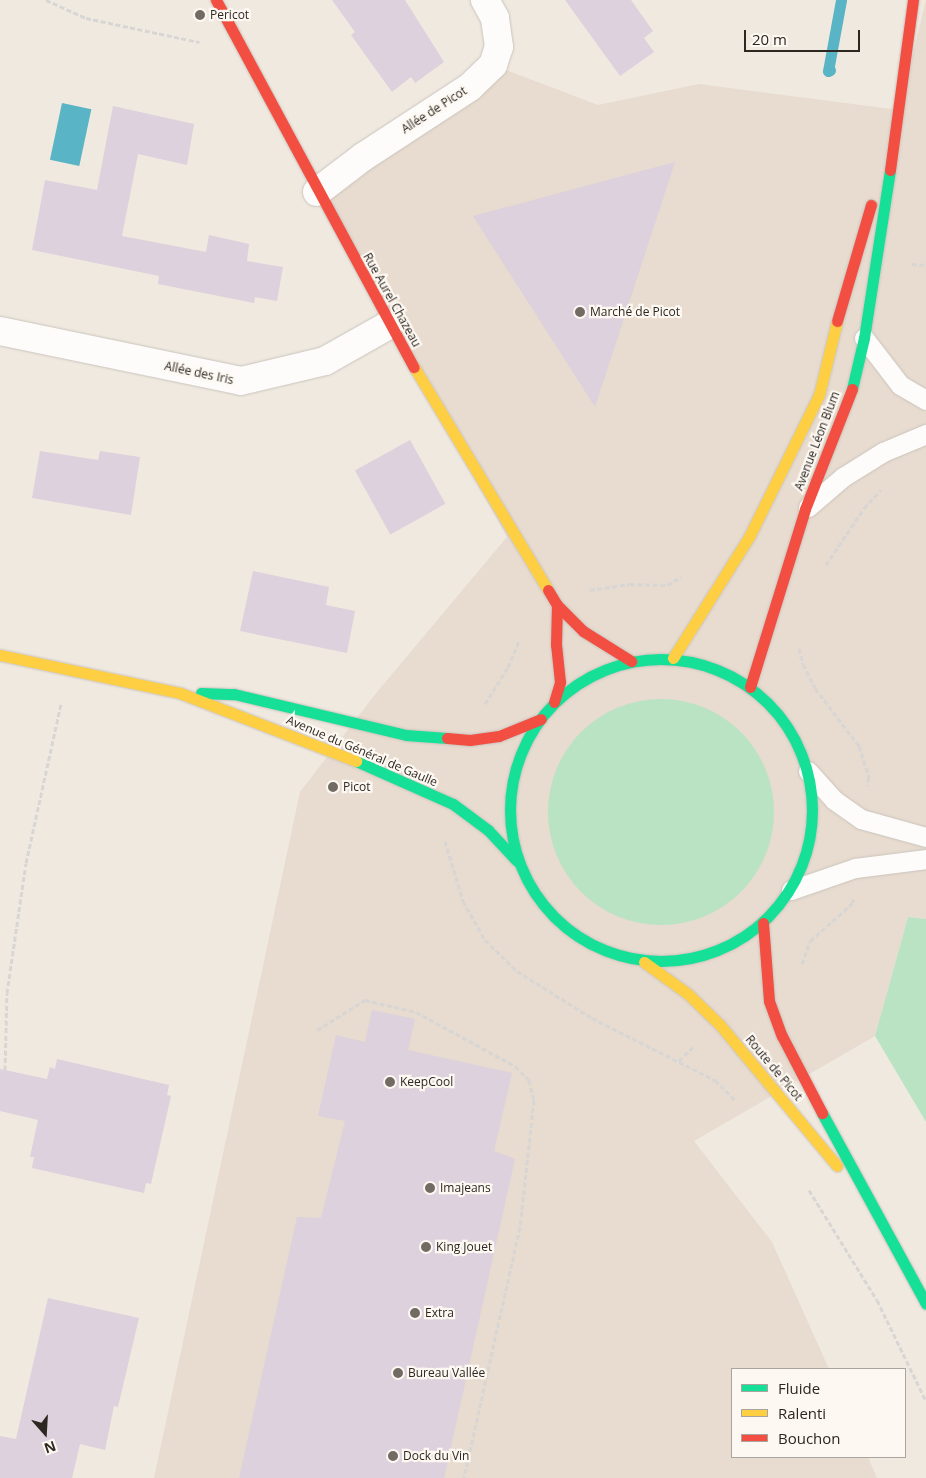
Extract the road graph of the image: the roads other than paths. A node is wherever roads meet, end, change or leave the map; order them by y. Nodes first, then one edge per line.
1 (216, 0) edge
2 (485, 0) edge
3 (912, 0) edge
4 (899, 110) junction
5 (317, 192) junction
6 (389, 325) junction
7 (0, 332) edge
8 (864, 338) junction
9 (926, 400) edge
10 (926, 434) edge
11 (805, 509) junction
12 (557, 606) junction
13 (0, 655) edge
14 (673, 658) junction
15 (631, 661) junction
16 (750, 687) junction
17 (180, 693) junction
18 (554, 702) junction
19 (541, 719) junction
20 (808, 771) junction
21 (926, 837) edge
22 (926, 859) edge
23 (517, 861) junction
24 (791, 890) junction
25 (763, 923) junction
26 (644, 962) junction
27 (870, 1206) junction
28 (926, 1304) edge

1 - 5 main road, Rue Aurel Chazeau
2 - 5 street, Allée de Picot
3 - 4 main road, Avenue Léon Blum
4 - 8 main road, Avenue Léon Blum
4 - 14 main road, Avenue Léon Blum
5 - 6 main road, Rue Aurel Chazeau
6 - 7 street, Allée des Iris
6 - 12 main road, Rue Aurel Chazeau
8 - 9 lane
8 - 11 main road, Avenue Léon Blum
10 - 11 lane
11 - 16 main road, Avenue Léon Blum
12 - 15 main road, Rue Aurel Chazeau
12 - 18 main road
13 - 17 main road, Avenue du Général de Gaulle
14 - 15 main road
14 - 16 main road
15 - 18 main road
16 - 20 main road
17 - 19 main road, Avenue du Général de Gaulle
17 - 23 main road, Avenue du Général de Gaulle
18 - 19 main road
19 - 23 main road
20 - 21 lane
20 - 24 main road
22 - 24 lane
23 - 26 main road
24 - 25 main road
25 - 26 main road
25 - 27 main road, Route de Picot
26 - 27 main road, Route de Picot
27 - 28 main road, Route de Picot

